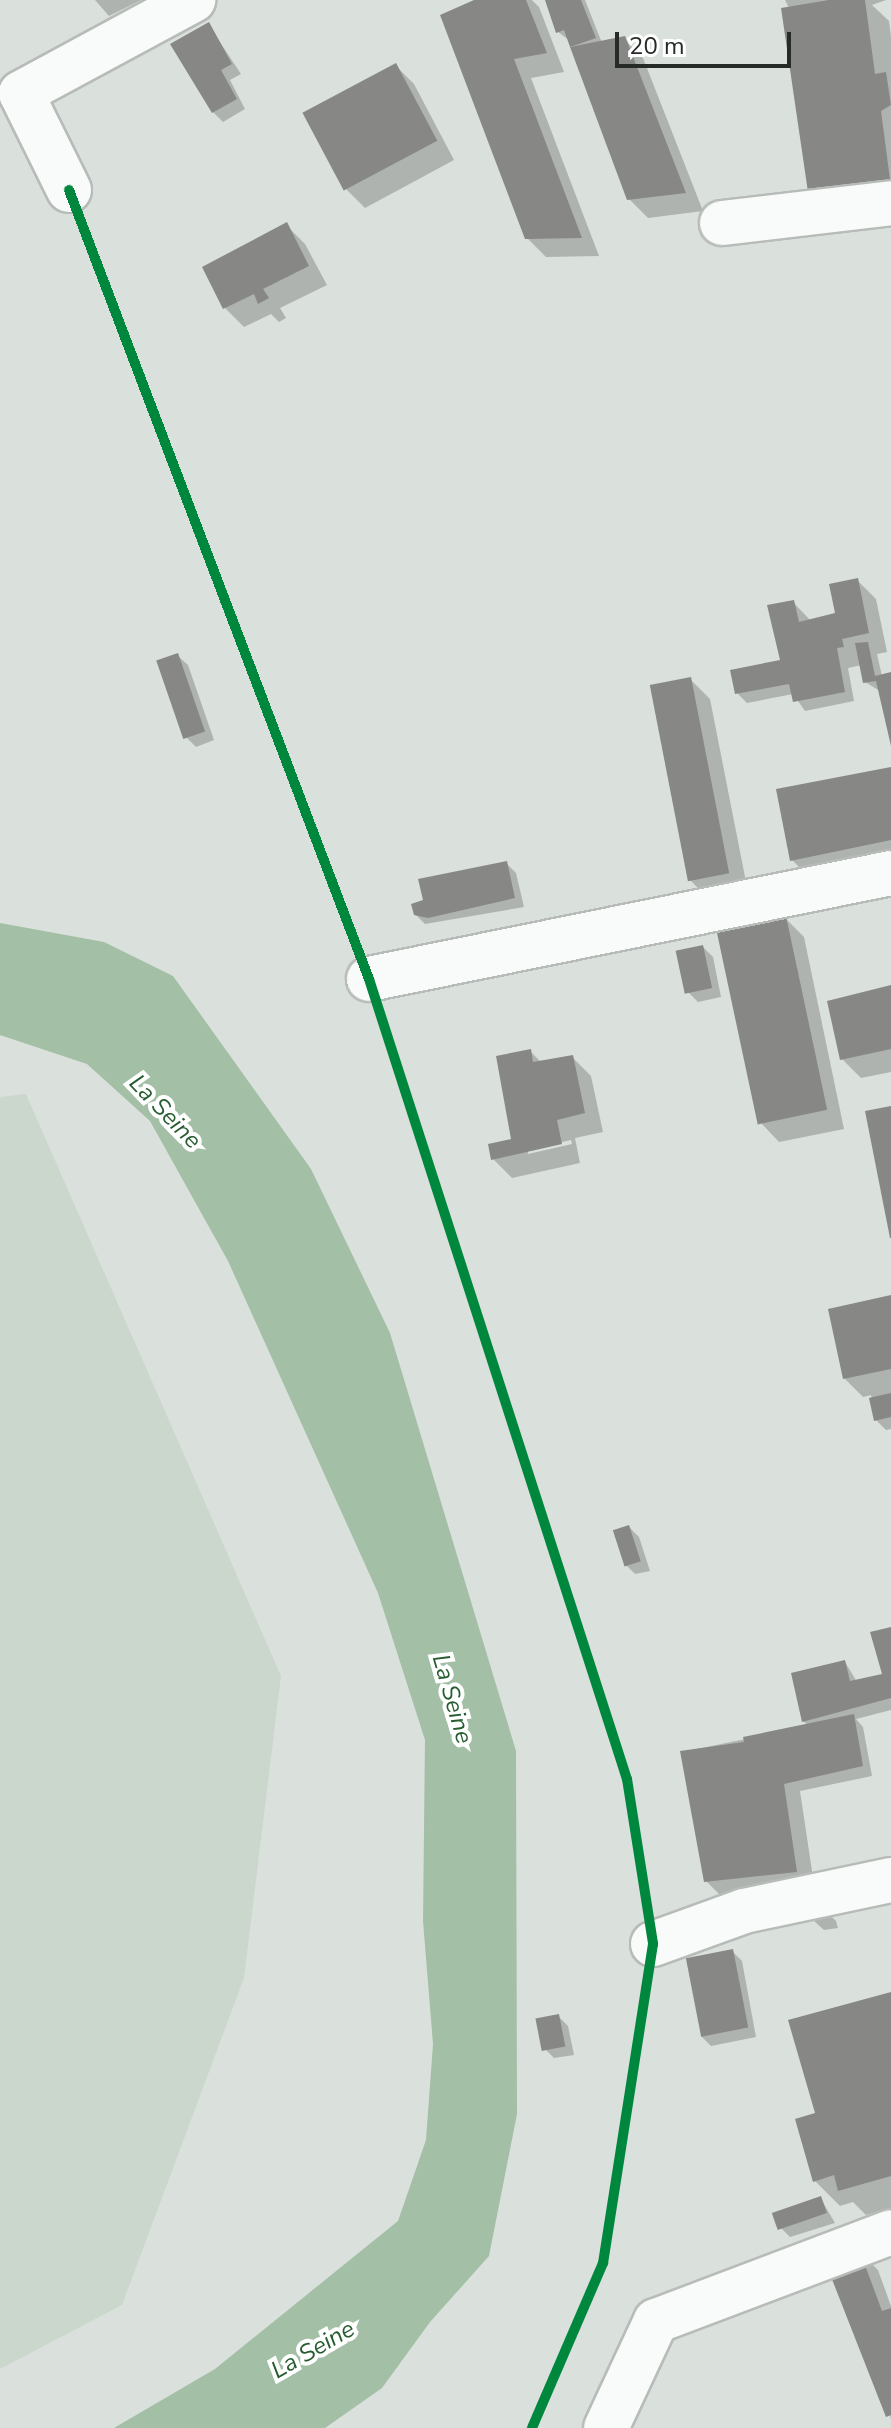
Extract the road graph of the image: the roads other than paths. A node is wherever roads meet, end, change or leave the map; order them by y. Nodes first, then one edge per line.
1 (193, 0) edge
2 (69, 190) dead end
3 (891, 203) edge
4 (722, 223) dead end
5 (891, 873) edge
6 (369, 979) dead end
7 (891, 1880) edge
8 (653, 1944) dead end
9 (891, 2232) edge
10 (606, 2428) edge

1 - 2 street
3 - 4 street
5 - 6 street
7 - 8 street
9 - 10 street

